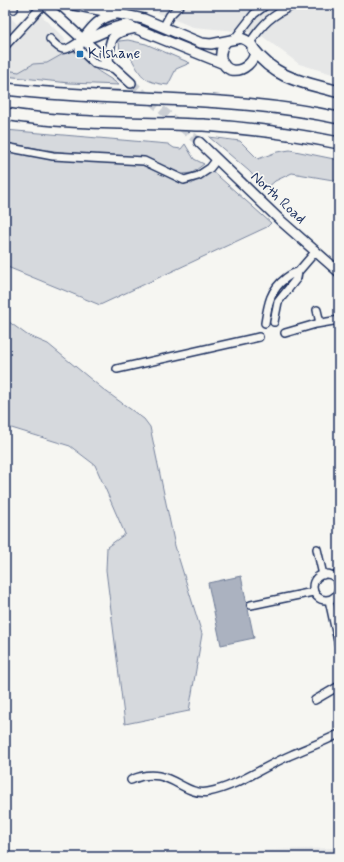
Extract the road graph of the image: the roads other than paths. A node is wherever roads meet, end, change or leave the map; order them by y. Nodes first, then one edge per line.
1 (44, 5) edge
2 (74, 5) edge
3 (180, 5) edge
4 (266, 5) edge
5 (294, 5) edge
6 (118, 14) junction
7 (164, 26) junction
8 (138, 29) junction
9 (236, 37) junction
10 (50, 39) dead end
11 (83, 39) junction
12 (227, 41) junction
13 (5, 46) edge
14 (252, 46) junction
15 (108, 62) junction
16 (224, 64) junction
17 (116, 69) junction
18 (131, 83) tunnel mouth
19 (5, 89) edge
20 (339, 92) edge
21 (5, 114) edge
22 (339, 118) edge
23 (198, 142) tunnel mouth
24 (339, 143) edge
25 (5, 147) edge
26 (217, 159) junction
27 (316, 251) junction
28 (298, 272) junction
29 (339, 272) edge
30 (317, 310) dead end
31 (339, 320) edge
32 (274, 322) dead end
33 (265, 323) dead end
34 (320, 323) junction
35 (285, 333) dead end
36 (259, 337) dead end
37 (117, 369) dead end
38 (317, 549) dead end
39 (323, 575) junction
40 (314, 592) junction
41 (329, 600) junction
42 (251, 605) dead end
43 (339, 646) edge
44 (339, 686) edge
45 (315, 700) dead end
46 (339, 734) edge
47 (131, 780) dead end

1 - 11 main road
1 - 13 street
2 - 6 main road
3 - 7 street
4 - 9 street
5 - 14 street
6 - 7 main road
6 - 11 main road
7 - 12 main road
8 - 11 main road
8 - 15 main road
8 - 16 main road
9 - 12 main road
9 - 14 main road
10 - 11 street
11 - 15 main road
11 - 17 street
12 - 16 main road
14 - 16 main road
14 - 20 highway
15 - 17 main road
17 - 18 main road
19 - 22 highway
21 - 24 highway
23 - 26 main road, North Road
25 - 26 street
26 - 27 main road, North Road
27 - 28 street
27 - 29 main road, North Road
28 - 32 street
28 - 33 street
30 - 34 street
31 - 34 street
34 - 35 street
36 - 37 street
38 - 39 street
39 - 40 street
39 - 41 street
40 - 41 street
40 - 42 street
41 - 43 street
44 - 45 street
46 - 47 street

